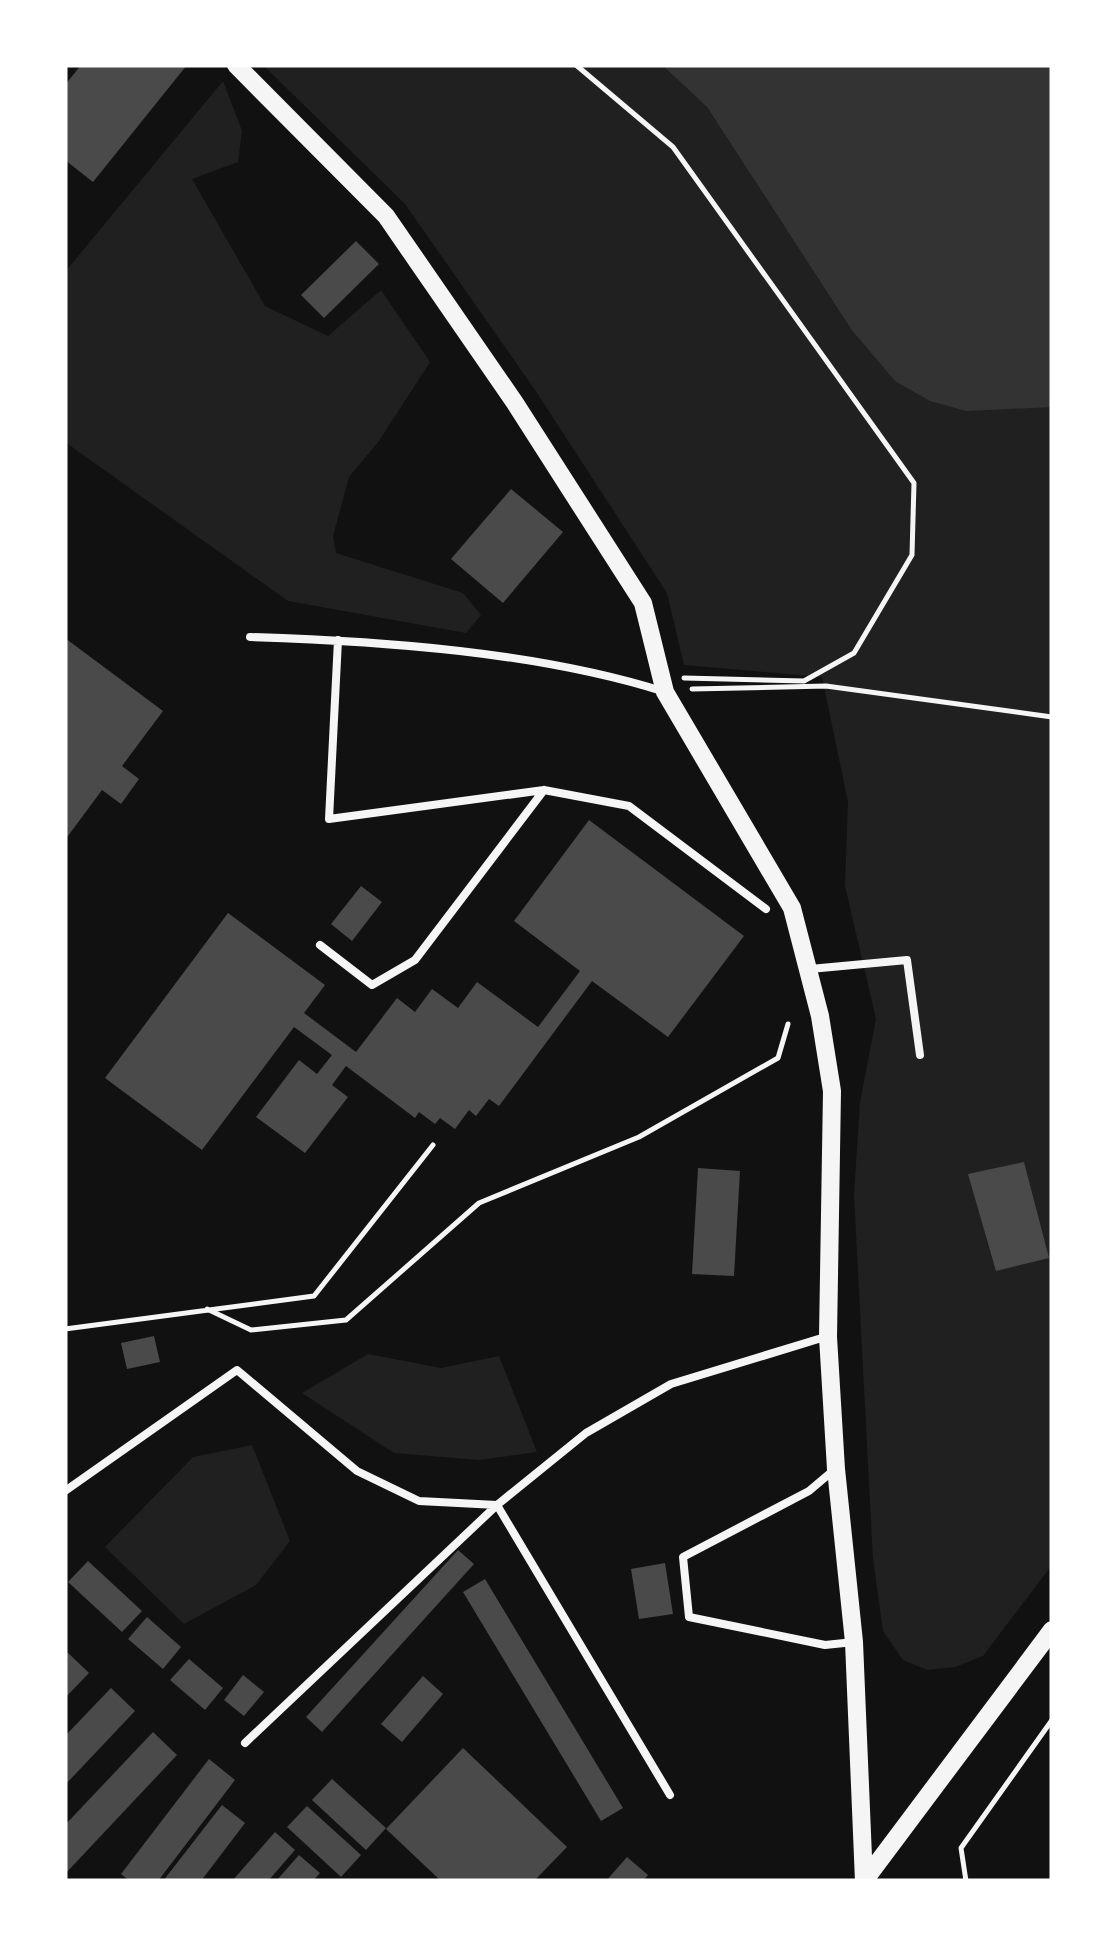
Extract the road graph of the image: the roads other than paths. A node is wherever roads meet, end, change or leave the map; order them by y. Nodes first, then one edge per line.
1 (236, 65) edge
2 (250, 638) dead end
3 (338, 640) junction
4 (663, 685) junction
5 (544, 790) junction
6 (766, 909) dead end
7 (320, 945) dead end
8 (806, 970) junction
9 (920, 1055) dead end
10 (828, 1336) junction
11 (836, 1469) junction
12 (65, 1491) edge
13 (497, 1506) junction
14 (1052, 1630) edge
15 (854, 1642) junction
16 (245, 1743) dead end
17 (670, 1794) dead end
18 (864, 1881) edge

1 - 4 street
2 - 3 lane
3 - 4 lane
3 - 5 lane
4 - 8 street
5 - 6 lane
5 - 7 lane
8 - 9 lane
8 - 10 street
10 - 11 street
10 - 13 lane
11 - 15 street
11 - 15 lane
12 - 13 lane
13 - 16 lane
13 - 17 lane
14 - 18 street
15 - 18 street

